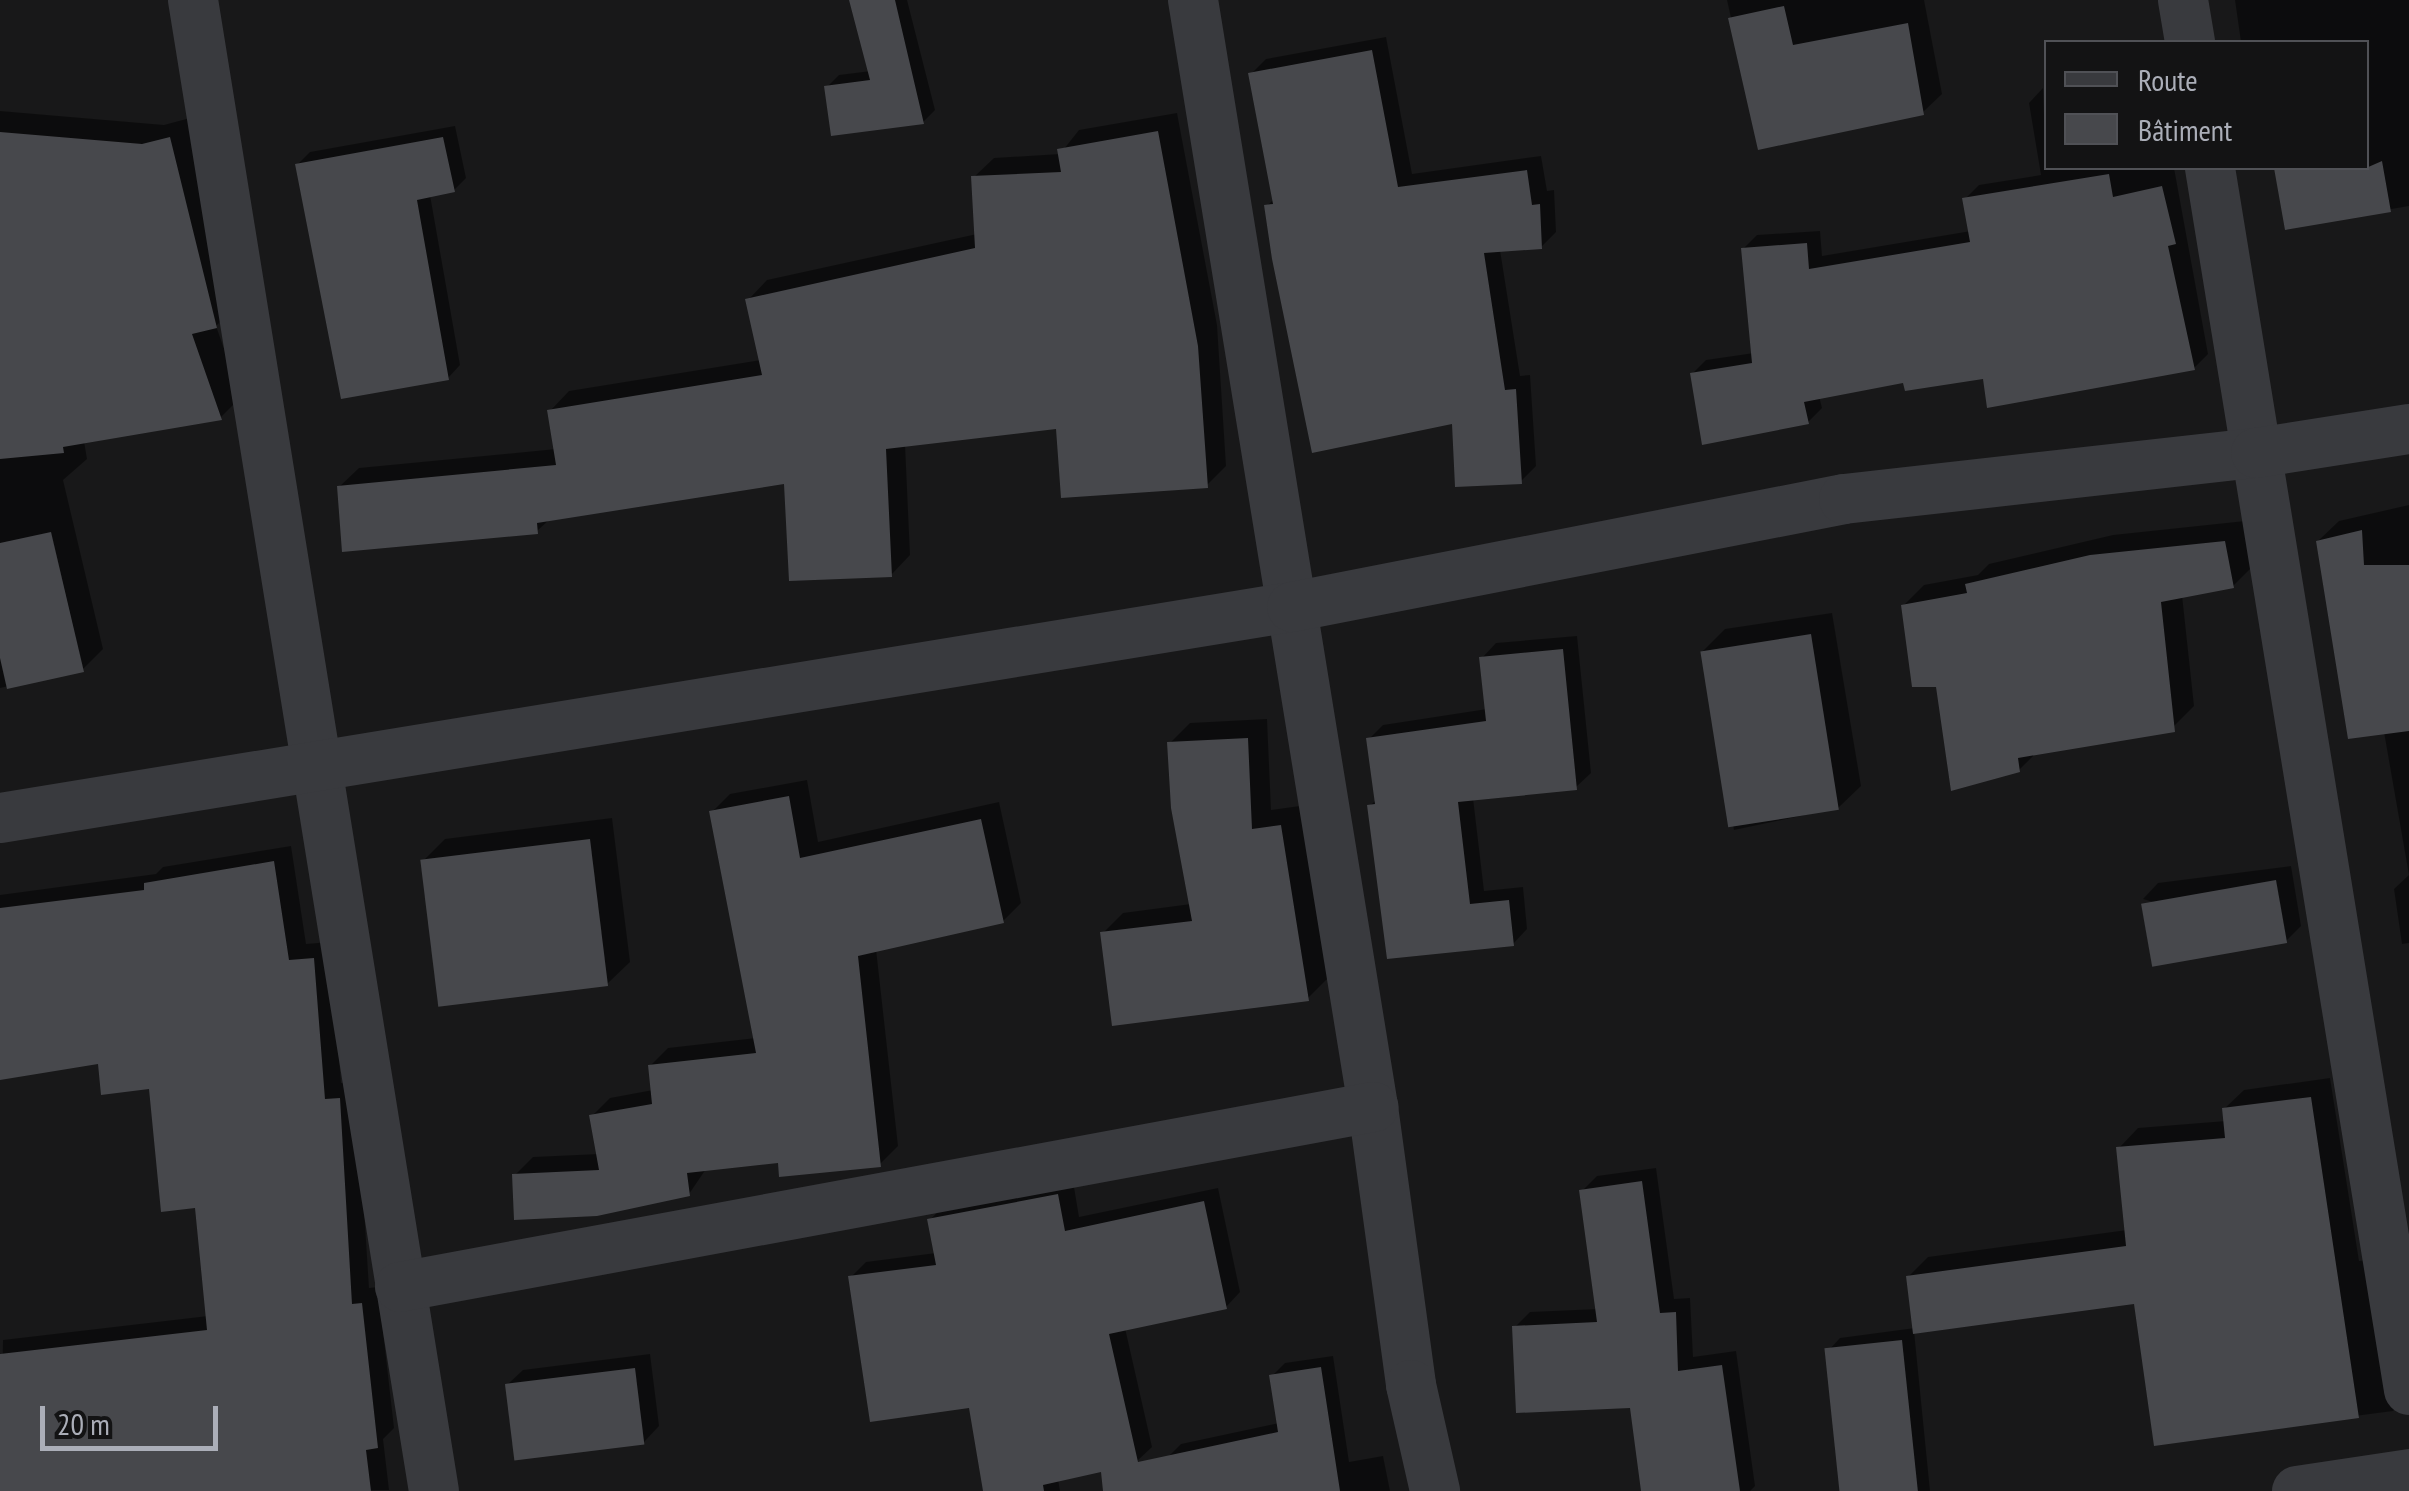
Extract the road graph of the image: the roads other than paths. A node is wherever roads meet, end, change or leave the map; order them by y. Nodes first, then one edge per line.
1 (193, 0) edge
2 (1194, 0) edge
3 (2183, 0) edge
4 (2190, 40) edge
5 (2210, 170) edge
6 (2409, 429) edge
7 (2256, 453) junction
8 (1292, 606) junction
9 (316, 761) junction
10 (0, 818) edge
11 (1373, 1106) junction
12 (400, 1286) junction
13 (2409, 1390) edge
14 (2409, 1474) edge
15 (434, 1491) edge
16 (1435, 1491) edge
17 (2296, 1491) edge

1 - 9 street
2 - 8 street
3 - 4 street
5 - 7 street
6 - 7 street
7 - 8 street
7 - 13 street
8 - 9 street
8 - 11 street
9 - 10 street
9 - 12 street
11 - 12 street
11 - 16 street
12 - 15 street
14 - 17 street

